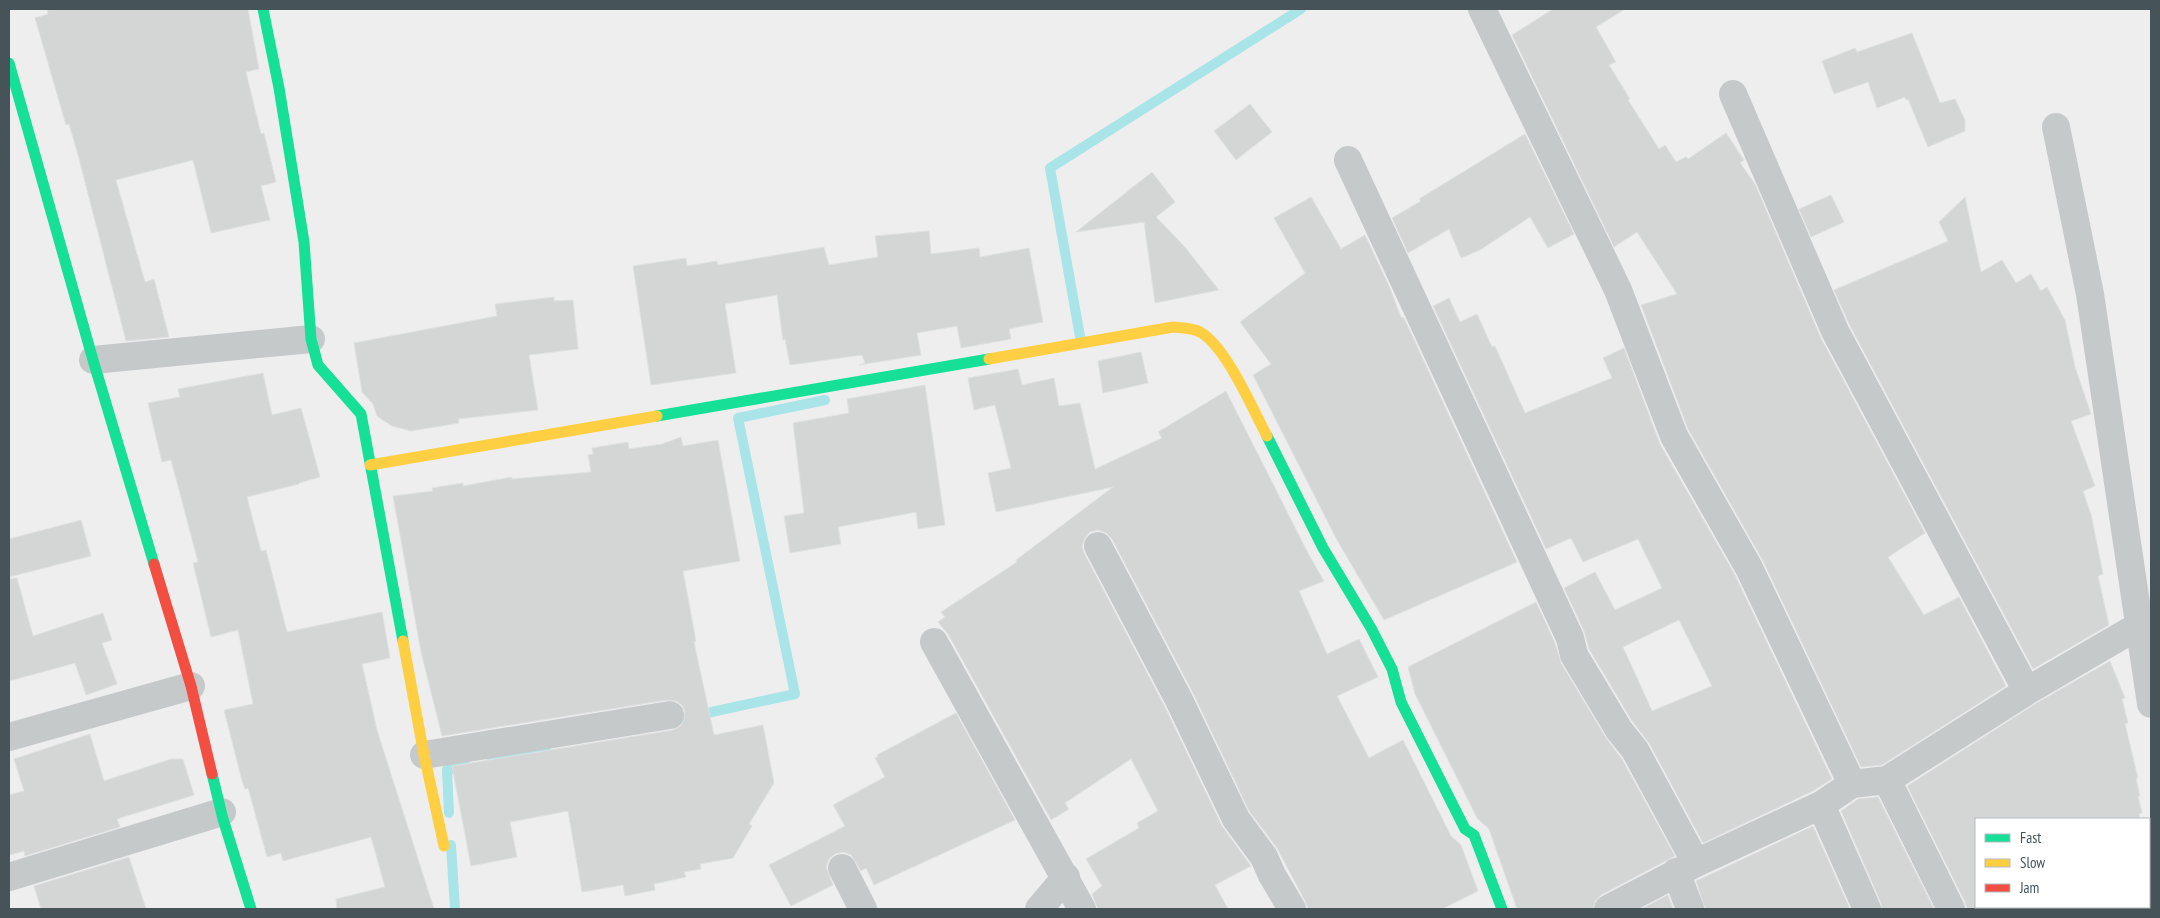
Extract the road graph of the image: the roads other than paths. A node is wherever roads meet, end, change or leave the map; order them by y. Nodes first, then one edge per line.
1 (263, 9) edge
2 (1482, 9) edge
3 (9, 63) edge
4 (1734, 94) dead end
5 (2056, 127) dead end
6 (1348, 160) dead end
7 (311, 339) junction
8 (94, 360) junction
9 (370, 465) junction
10 (1098, 546) dead end
11 (2140, 625) junction
12 (934, 642) dead end
13 (191, 686) junction
14 (2027, 691) junction
15 (2151, 704) edge
16 (670, 715) dead end
17 (9, 737) edge
18 (424, 755) junction
19 (1888, 780) junction
20 (1852, 784) junction
21 (1821, 805) junction
22 (222, 812) junction
23 (444, 846) dead end
24 (1686, 867) junction
25 (842, 868) dead end
26 (9, 877) edge
27 (1066, 877) junction
28 (251, 909) edge
29 (863, 909) edge
30 (1039, 909) edge
31 (1082, 909) edge
32 (1292, 909) edge
33 (1502, 909) edge
34 (1608, 909) edge
35 (1690, 909) edge
36 (1867, 909) edge
37 (1951, 909) edge

1 - 7 street
2 - 20 street
3 - 8 street
4 - 14 street
5 - 11 street
6 - 24 street
7 - 8 street
7 - 9 street
8 - 13 street
9 - 18 street
9 - 33 street
10 - 32 street
11 - 14 street
11 - 15 street
12 - 27 street
13 - 17 street
13 - 22 street
14 - 19 street
16 - 18 street
18 - 23 street
19 - 20 street
19 - 37 street
20 - 21 street
21 - 24 street
21 - 36 street
22 - 26 street
22 - 28 street
24 - 34 street
24 - 35 street
25 - 29 street
27 - 30 street
27 - 31 street

